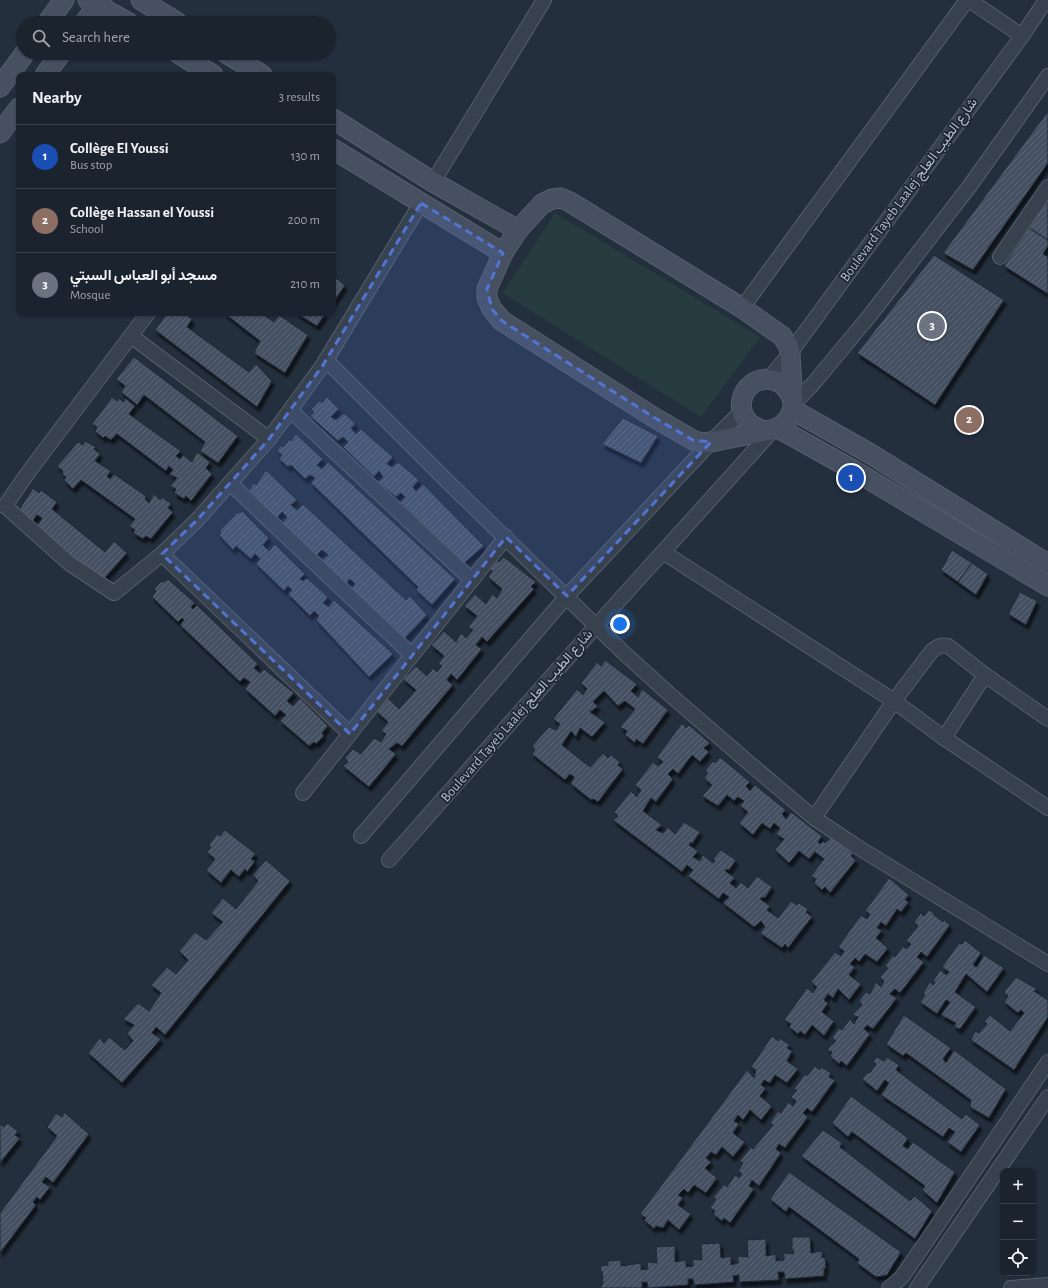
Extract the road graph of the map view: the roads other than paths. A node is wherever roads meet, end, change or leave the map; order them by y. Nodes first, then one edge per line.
1 (64, 0) edge
2 (141, 0) edge
3 (544, 0) edge
4 (968, 0) edge
5 (1046, 0) edge
6 (96, 2) edge
7 (52, 16) edge
8 (88, 16) edge
9 (119, 16) edge
10 (167, 16) edge
11 (1022, 36) junction
12 (20, 60) edge
13 (57, 60) edge
14 (189, 60) edge
15 (237, 60) edge
16 (47, 72) edge
17 (209, 72) edge
18 (257, 72) edge
19 (1048, 76) edge
20 (0, 87) edge
21 (16, 112) edge
22 (336, 121) edge
23 (0, 133) edge
24 (336, 151) edge
25 (433, 182) junction
26 (1048, 187) edge
27 (421, 203) junction
28 (518, 230) junction
29 (503, 253) junction
30 (1000, 257) dead end
31 (742, 308) junction
32 (146, 316) edge
33 (131, 336) junction
34 (790, 353) junction
35 (326, 360) junction
36 (769, 379) junction
37 (793, 404) junction
38 (290, 410) junction
39 (742, 411) junction
40 (772, 430) junction
41 (269, 438) junction
42 (711, 442) junction
43 (230, 483) junction
44 (506, 537) junction
45 (663, 552) junction
46 (162, 554) junction
47 (1048, 564) edge
48 (472, 580) junction
49 (1048, 586) edge
50 (567, 596) junction
51 (597, 625) junction
52 (412, 655) junction
53 (985, 675) junction
54 (894, 701) junction
55 (1048, 719) edge
56 (350, 734) junction
57 (944, 738) junction
58 (302, 793) dead end
59 (1048, 808) edge
60 (814, 818) junction
61 (361, 836) dead end
62 (389, 860) dead end
63 (1048, 964) edge
64 (1048, 1062) edge
65 (1048, 1097) edge
66 (1048, 1285) edge
67 (889, 1288) edge
68 (892, 1288) edge
69 (907, 1288) edge
70 (917, 1288) edge
71 (1011, 1288) edge

1 - 7 street
2 - 10 street
3 - 25 street
4 - 11 street
4 - 31 street
5 - 11 street, Boulevard Tayeb Laalej شارع الطيب العلج
6 - 8 street
6 - 9 street
11 - 34 street, Boulevard Tayeb Laalej شارع الطيب العلج
12 - 20 street
13 - 16 street
14 - 17 street
15 - 18 street
19 - 37 street
21 - 23 street
22 - 25 street
24 - 27 street
25 - 28 street
26 - 30 street
27 - 29 street
27 - 35 street
28 - 29 street
28 - 31 street
29 - 42 street
31 - 34 street
32 - 33 street
33 - 41 street
33 - 46 street
34 - 36 street, Boulevard Tayeb Laalej شارع الطيب العلج
34 - 37 street
35 - 38 street
35 - 44 street
36 - 37 street
36 - 39 street
37 - 40 street
37 - 47 street
38 - 41 street
38 - 48 street
39 - 40 street
39 - 42 street
40 - 42 street
40 - 45 street, Boulevard Tayeb Laalej شارع الطيب العلج
40 - 49 street
41 - 43 street
42 - 50 street
43 - 46 street
43 - 52 street
44 - 48 street
44 - 50 street
45 - 51 street, Boulevard Tayeb Laalej شارع الطيب العلج
45 - 54 street
46 - 56 street
48 - 52 street
50 - 51 street
50 - 61 street
51 - 60 street
51 - 62 street, Boulevard Tayeb Laalej شارع الطيب العلج
52 - 56 street
53 - 54 street
53 - 55 street
53 - 57 street
54 - 57 street
54 - 60 street
56 - 58 street
57 - 59 street
60 - 63 street
64 - 67 street
65 - 70 street
66 - 71 street
68 - 69 street

